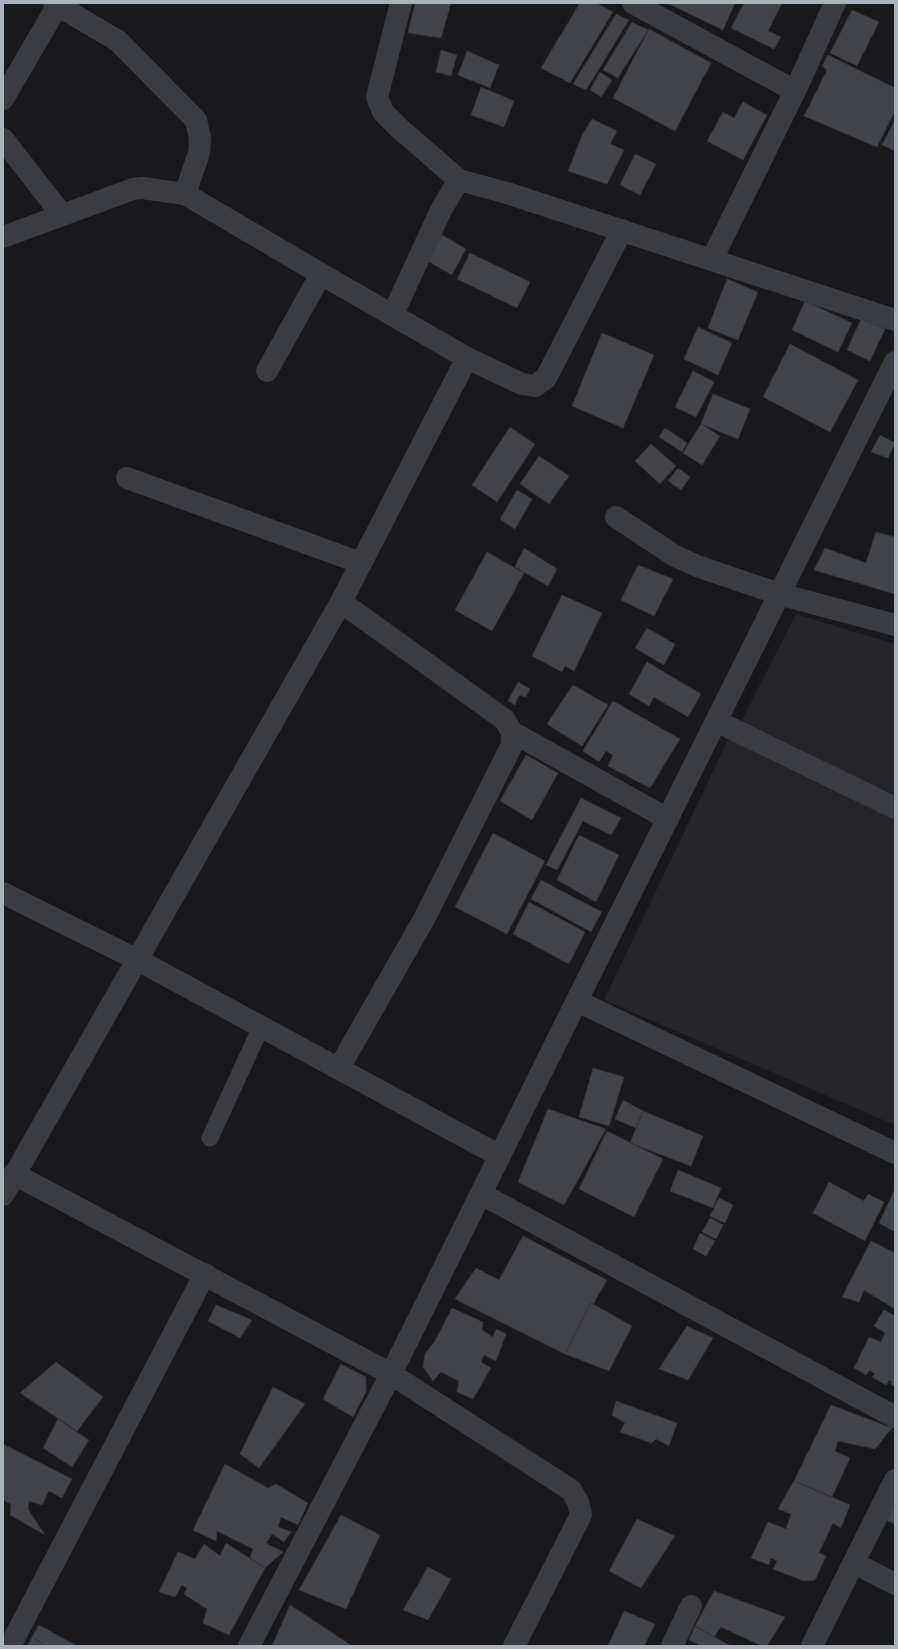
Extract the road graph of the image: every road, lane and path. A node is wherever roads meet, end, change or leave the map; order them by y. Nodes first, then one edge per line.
1 (401, 3) edge
2 (633, 3) edge
3 (835, 3) edge
4 (57, 4) edge
5 (795, 91) junction
6 (3, 99) edge
7 (3, 139) edge
8 (459, 180) junction
9 (186, 194) junction
10 (62, 215) junction
11 (622, 230) junction
12 (3, 236) edge
13 (712, 260) junction
14 (321, 274) junction
15 (393, 314) junction
16 (895, 320) edge
17 (467, 358) junction
18 (895, 362) edge
19 (268, 371) dead end
20 (127, 478) dead end
21 (616, 517) dead end
22 (361, 563) junction
23 (780, 594) junction
24 (341, 602) junction
25 (895, 625) edge
26 (716, 721) junction
27 (512, 732) junction
28 (895, 808) edge
29 (668, 819) junction
30 (3, 893) edge
31 (136, 959) junction
32 (577, 1001) junction
33 (261, 1027) junction
34 (339, 1068) junction
35 (210, 1138) dead end
36 (895, 1153) edge
37 (500, 1156) junction
38 (14, 1174) junction
39 (481, 1194) junction
40 (3, 1195) edge
41 (205, 1274) junction
42 (391, 1374) junction
43 (895, 1417) edge
44 (895, 1480) edge
45 (854, 1563) junction
46 (895, 1584) edge
47 (691, 1606) dead end
48 (10, 1646) edge
49 (249, 1646) edge
50 (514, 1646) edge
51 (672, 1646) edge
52 (812, 1646) edge

1 - 8 street
2 - 5 street
3 - 5 street
4 - 6 street
4 - 9 street
5 - 13 street
7 - 10 street
8 - 11 street
8 - 15 street
9 - 10 street
9 - 14 street
10 - 12 street
11 - 13 street
11 - 17 street
13 - 16 street
14 - 15 street
14 - 19 street
15 - 17 street
17 - 22 street
18 - 23 street
20 - 22 street
21 - 23 street
22 - 24 street
23 - 25 street
23 - 26 street
24 - 27 street
24 - 31 street
26 - 28 street
26 - 29 street
27 - 29 street
27 - 34 street
29 - 32 street
30 - 31 street
31 - 33 street
31 - 38 street
32 - 36 street
32 - 37 street
33 - 34 street
33 - 35 lane
34 - 37 street
37 - 39 street
38 - 40 street
38 - 41 street
39 - 42 street
39 - 43 street
41 - 42 street
41 - 48 street
42 - 49 street
42 - 50 street
44 - 45 street
45 - 46 street
45 - 52 street
47 - 51 street

